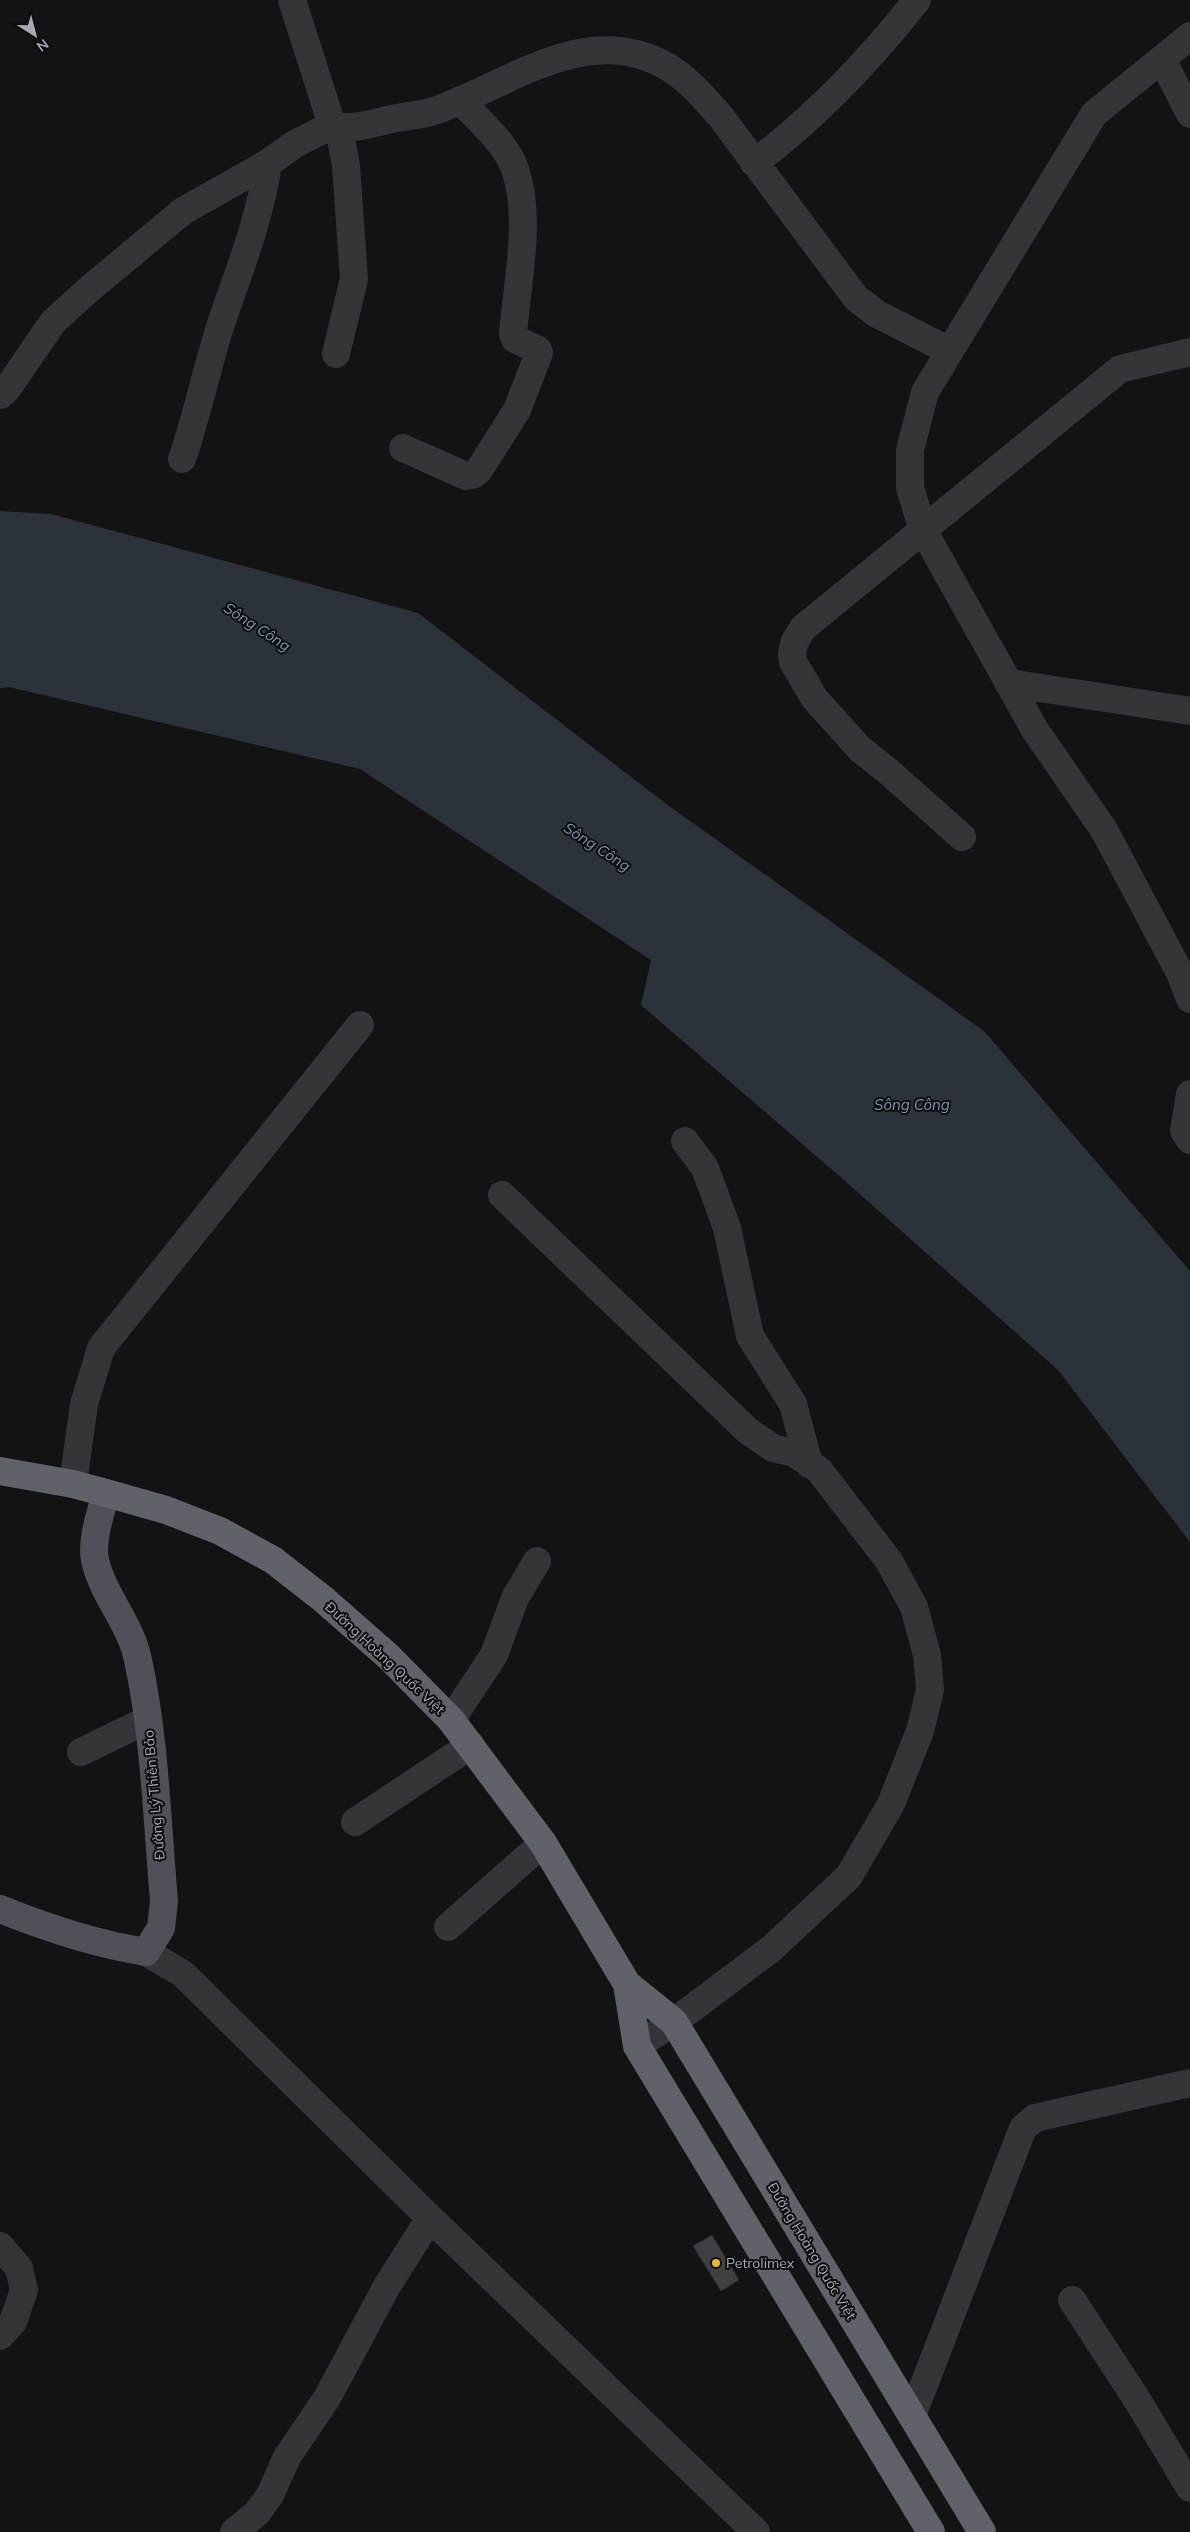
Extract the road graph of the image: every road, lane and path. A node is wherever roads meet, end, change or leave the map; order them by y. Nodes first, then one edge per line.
1 (292, 0) edge
2 (917, 0) edge
3 (1190, 36) edge
4 (1162, 59) junction
5 (460, 100) junction
6 (1190, 114) edge
7 (336, 126) junction
8 (268, 162) junction
9 (754, 162) junction
10 (950, 351) junction
11 (1190, 352) edge
12 (336, 354) dead end
13 (0, 395) edge
14 (403, 448) dead end
15 (182, 460) dead end
16 (923, 530) junction
17 (1008, 682) junction
18 (1190, 711) edge
19 (962, 838) dead end
20 (1190, 999) edge
21 (360, 1025) dead end
22 (1190, 1094) edge
23 (1190, 1140) edge
24 (685, 1141) dead end
25 (502, 1195) dead end
26 (809, 1464) junction
27 (0, 1471) edge
28 (72, 1484) junction
29 (106, 1493) junction
30 (537, 1561) dead end
31 (148, 1720) junction
32 (451, 1720) junction
33 (471, 1745) junction
34 (81, 1752) dead end
35 (355, 1822) dead end
36 (543, 1843) junction
37 (0, 1909) edge
38 (448, 1927) dead end
39 (146, 1952) junction
40 (627, 1984) junction
41 (674, 2022) junction
42 (637, 2046) junction
43 (1190, 2083) edge
44 (430, 2218) junction
45 (0, 2246) edge
46 (1072, 2300) dead end
47 (0, 2336) edge
48 (912, 2416) junction
49 (1190, 2488) edge
50 (234, 2532) edge
51 (756, 2532) edge
52 (931, 2532) edge
53 (982, 2532) edge

1 - 7 street
2 - 9 street
3 - 4 street
4 - 6 street
4 - 10 street
5 - 7 street
5 - 9 street
5 - 14 street
7 - 8 street
7 - 12 street
8 - 13 street
8 - 15 street
9 - 10 street
10 - 16 street
11 - 16 street
16 - 17 street
16 - 19 street
17 - 18 street
17 - 20 street
21 - 28 street
22 - 23 street
24 - 26 street
25 - 26 street
26 - 41 street
27 - 28 highway, Đường Hoàng Quốc Việt
28 - 29 highway, Đường Hoàng Quốc Việt
29 - 31 main road, Đường Lý Thiên Bảo
29 - 32 highway, Đường Hoàng Quốc Việt
30 - 32 street
31 - 34 street
31 - 39 main road, Đường Lý Thiên Bảo
32 - 33 highway, Đường Hoàng Quốc Việt
33 - 35 street
33 - 36 highway, Đường Hoàng Quốc Việt
36 - 38 street
36 - 40 highway, Đường Hoàng Quốc Việt
37 - 39 main road
39 - 44 street
40 - 41 highway, Đường Hoàng Quốc Việt
40 - 42 highway, Đường Hoàng Quốc Việt
41 - 42 street
41 - 48 highway, Đường Hoàng Quốc Việt
42 - 52 highway, Đường Hoàng Quốc Việt
43 - 48 street
44 - 50 street
44 - 51 street
45 - 47 street
46 - 49 street
48 - 53 highway, Đường Hoàng Quốc Việt

